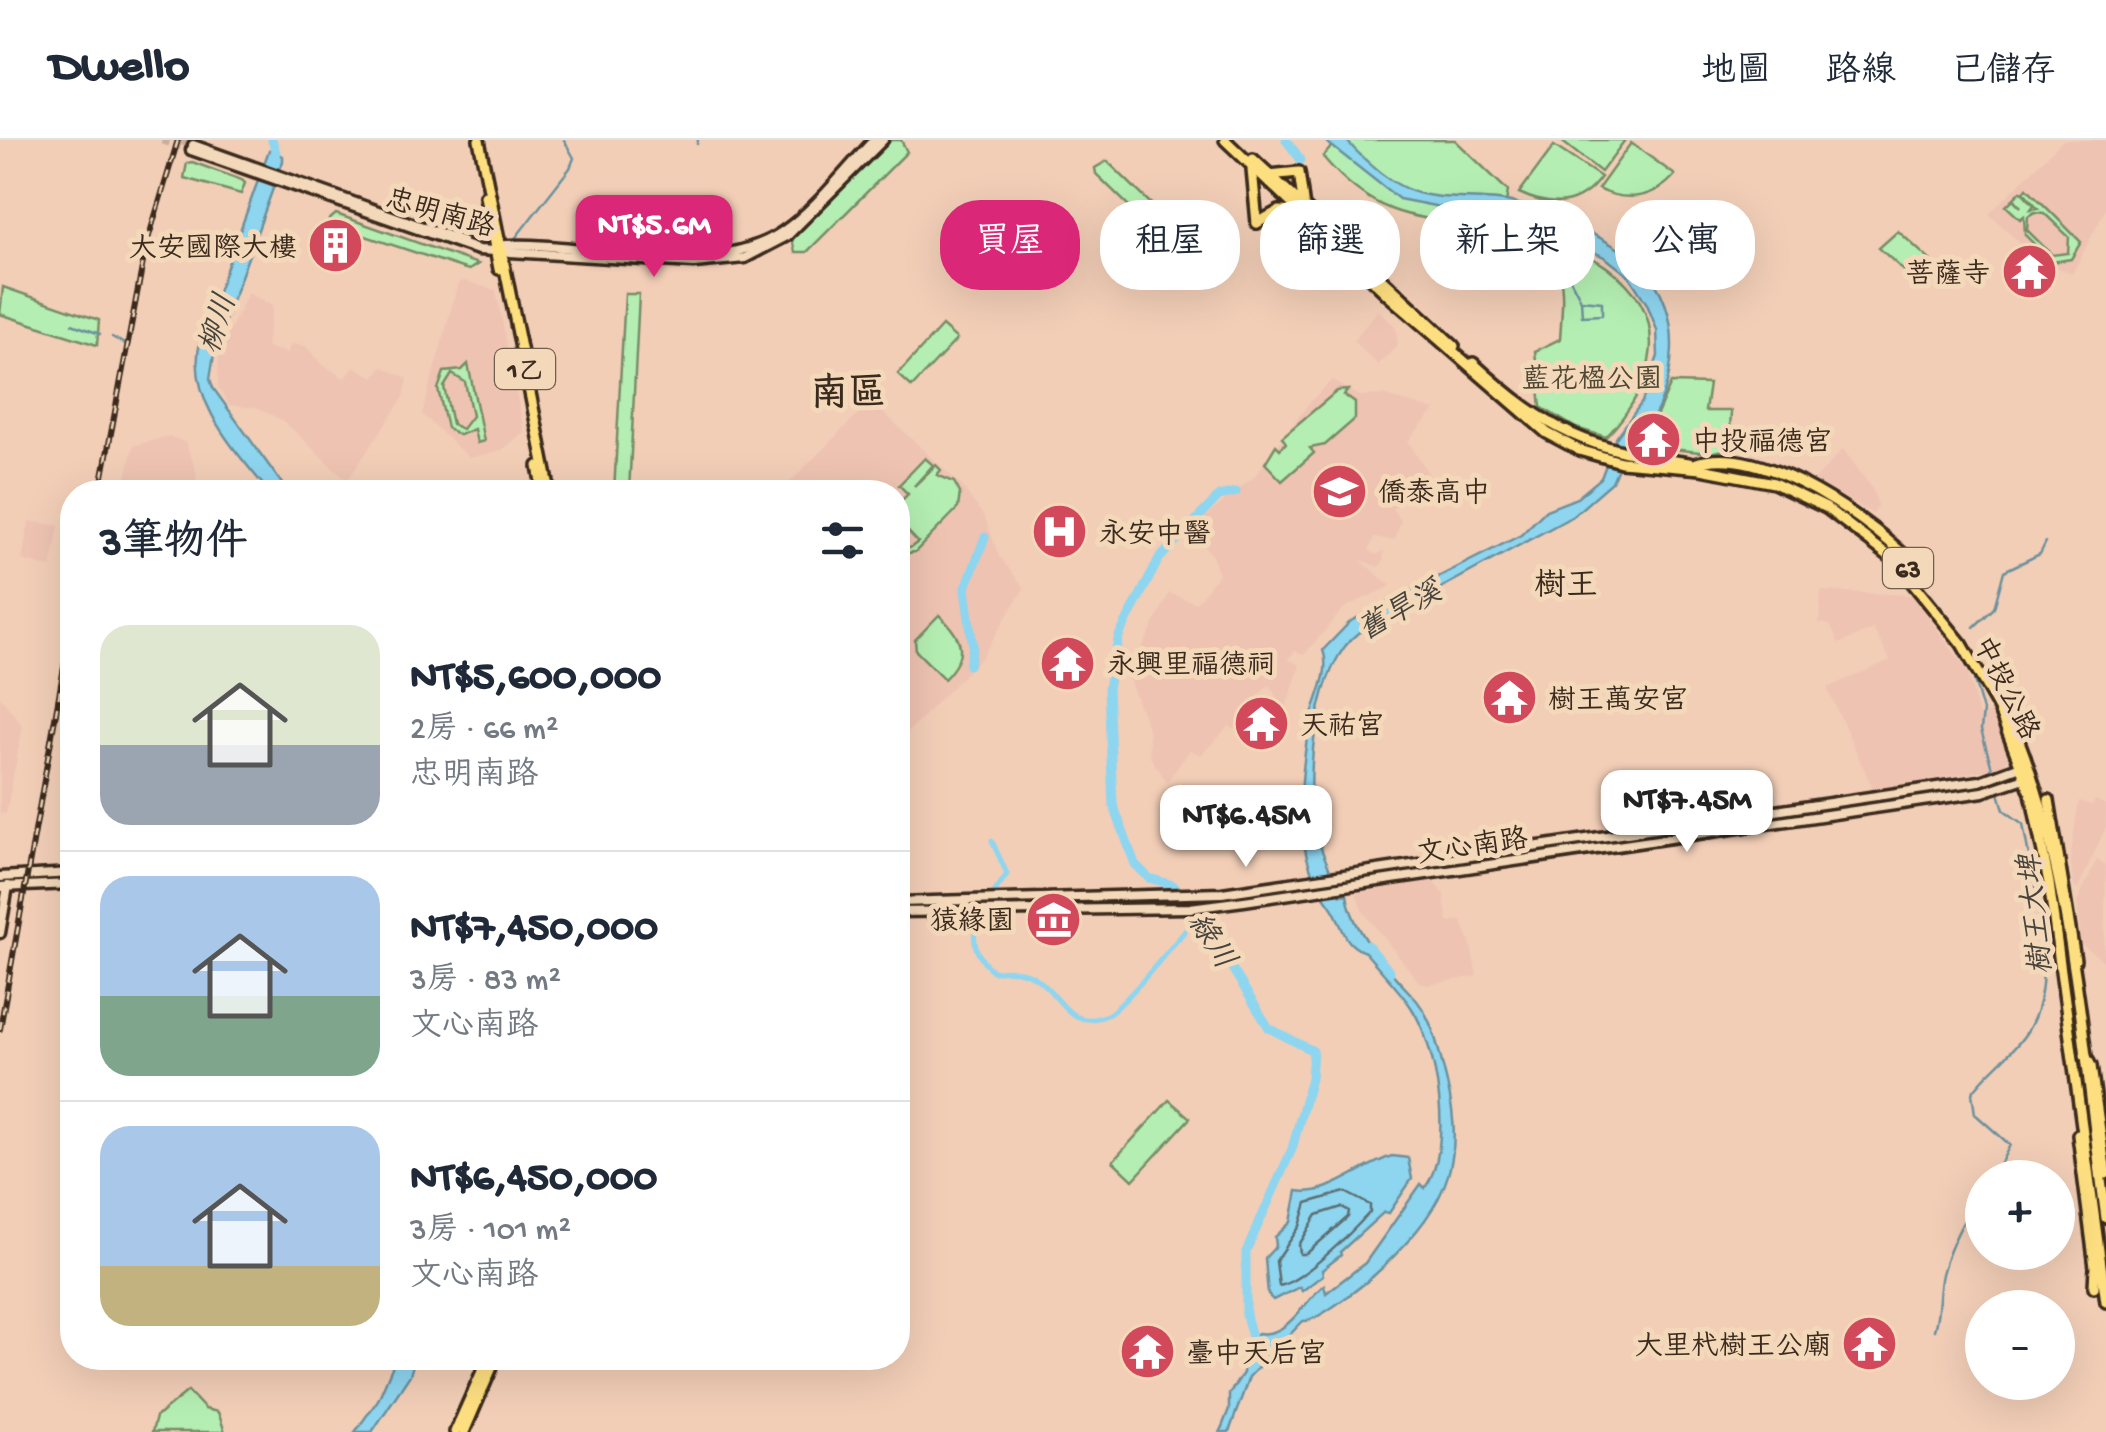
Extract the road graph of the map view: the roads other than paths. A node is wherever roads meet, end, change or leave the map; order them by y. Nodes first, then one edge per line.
1 (476, 140) edge
2 (874, 140) edge
3 (883, 140) edge
4 (1225, 140) edge
5 (1233, 140) edge
6 (192, 148) dead end
7 (1251, 166) junction
8 (1269, 175) junction
9 (1290, 200) edge
10 (1292, 200) edge
11 (1300, 200) edge
12 (1260, 222) edge
13 (498, 249) junction
14 (1388, 290) edge
15 (1491, 384) junction
16 (1694, 464) junction
17 (1660, 467) junction
18 (544, 480) edge
19 (1920, 571) dead end
20 (1906, 582) dead end
21 (2018, 767) dead end
22 (2022, 778) dead end
23 (2049, 800) dead end
24 (2030, 811) dead end
25 (60, 875) edge
26 (3, 884) edge
27 (60, 884) edge
28 (910, 902) edge
29 (910, 912) edge
30 (0, 933) edge
31 (2069, 994) junction
32 (2080, 1023) junction
33 (2067, 1024) junction
34 (2082, 1050) junction
35 (2072, 1067) junction
36 (2087, 1116) junction
37 (2106, 1174) edge
38 (2106, 1218) edge
39 (2094, 1287) dead end
40 (2106, 1302) edge
41 (483, 1370) edge
42 (491, 1370) edge
43 (455, 1432) edge
44 (464, 1432) edge

1 - 13 main road, 1乙
2 - 13 main road, 忠明南路
3 - 13 main road, 忠明南路
4 - 7 main road, 63
5 - 8 main road, 63
6 - 13 main road, 忠明南路
7 - 9 main road, 63
7 - 12 main road
8 - 10 main road, 63
8 - 11 main road
13 - 18 main road, 1乙
14 - 15 main road, 63
15 - 16 main road, 中投公路 / 63
15 - 17 main road, 中投公路 / 63
16 - 19 main road
16 - 31 main road, 中投公路 / 63
17 - 20 main road
17 - 31 main road, 中投公路 / 63
21 - 28 main road, 文心南路
22 - 29 main road, 文心南路
23 - 32 main road
24 - 33 main road
25 - 26 main road
26 - 27 main road
26 - 30 main road
31 - 32 main road, 中投公路 / 63
31 - 33 main road, 中投公路 / 63
32 - 34 main road, 中投公路 / 63
33 - 35 main road, 中投公路 / 63
34 - 36 main road, 中投公路 / 63
34 - 37 main road
35 - 36 main road, 中投公路 / 63
35 - 39 main road
36 - 38 main road, 中投公路 / 63
36 - 40 main road, 中投公路 / 63
41 - 43 main road
42 - 44 main road

